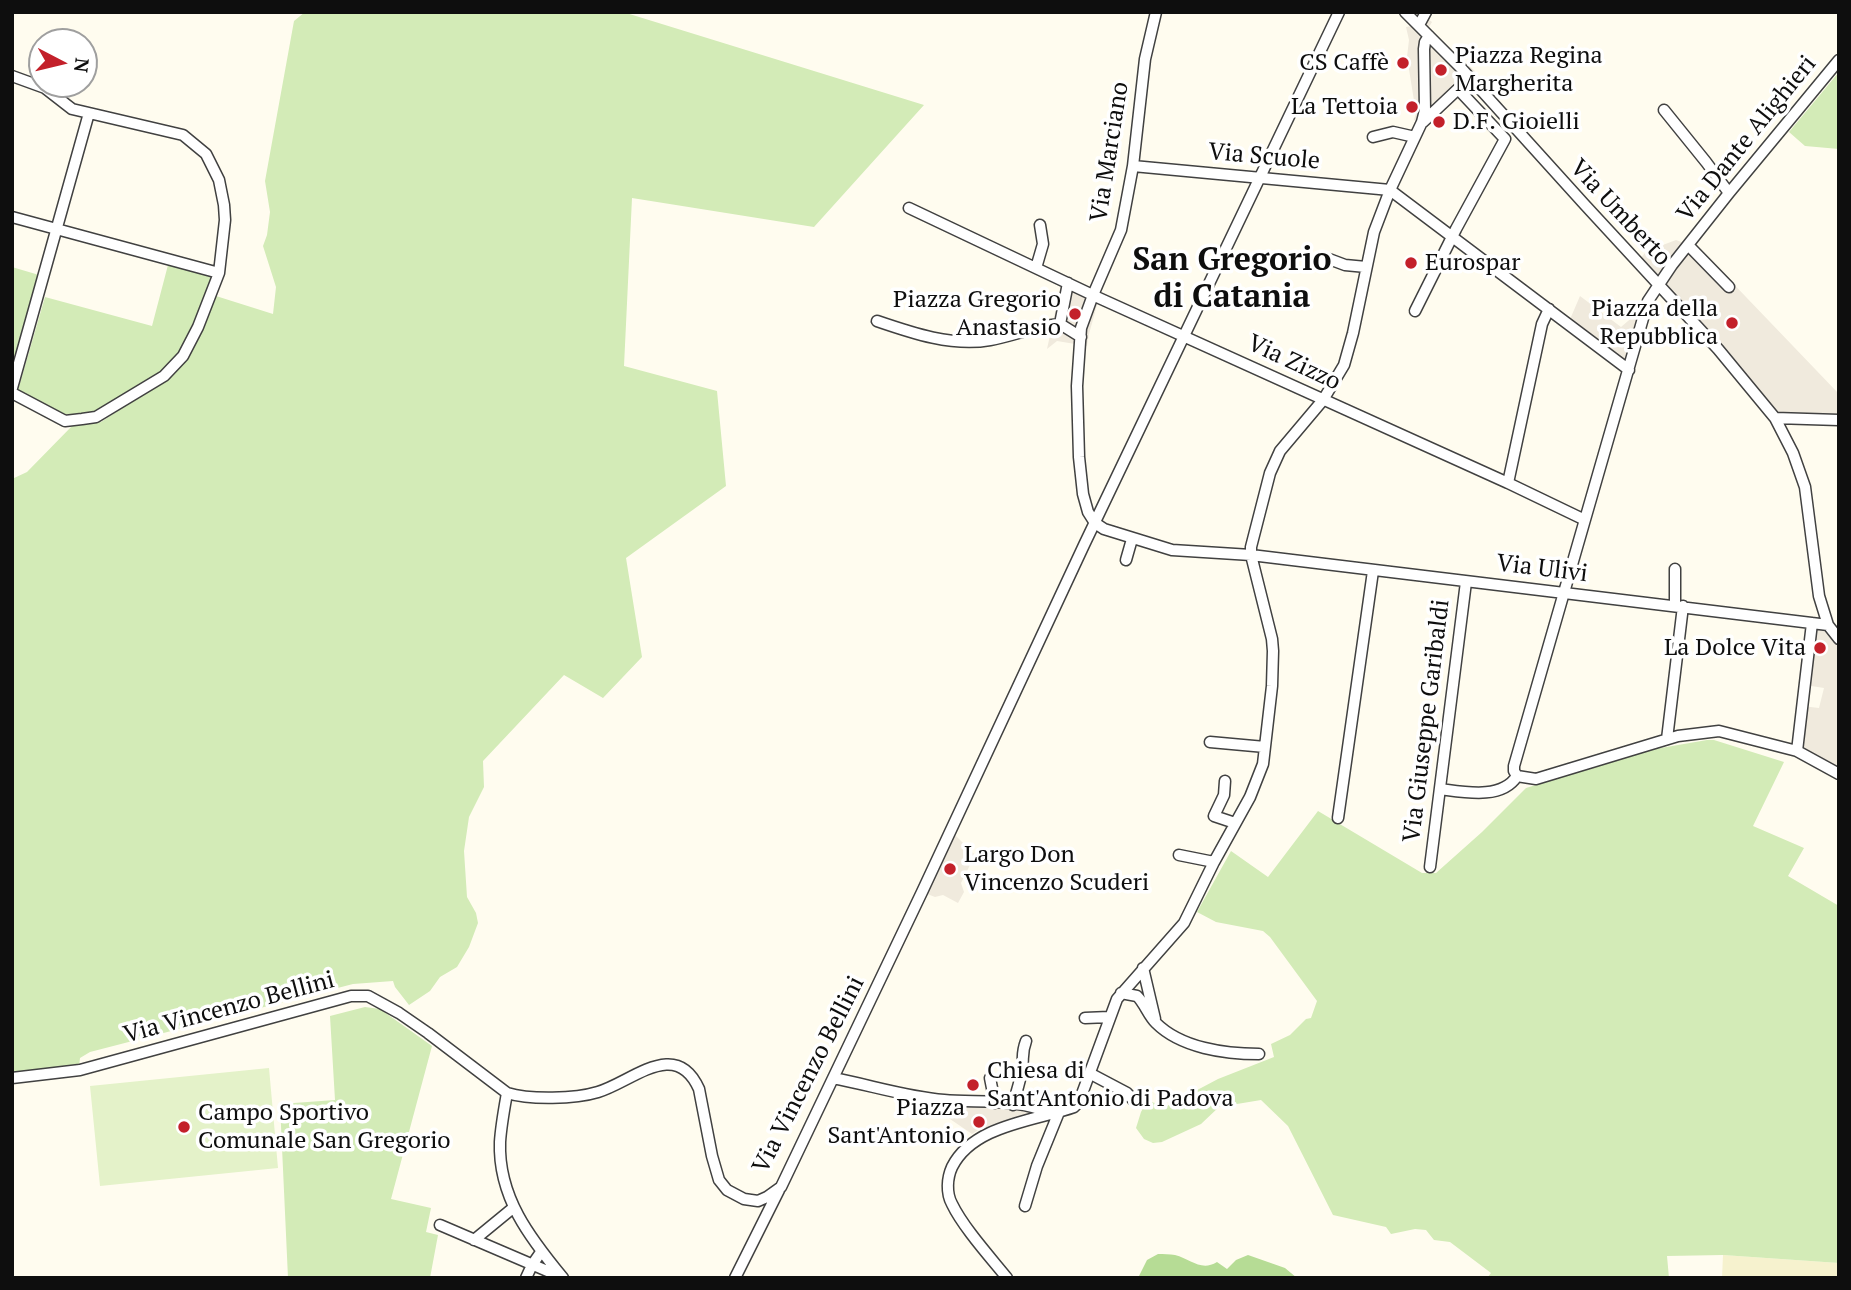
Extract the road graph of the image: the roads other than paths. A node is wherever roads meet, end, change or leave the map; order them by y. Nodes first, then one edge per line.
1 (1156, 12) edge
2 (1339, 12) edge
3 (1405, 12) edge
4 (1426, 12) edge
5 (1419, 25) junction
6 (1429, 36) junction
7 (1839, 60) edge
8 (12, 76) edge
9 (1664, 110) dead end
10 (89, 113) junction
11 (1422, 122) junction
12 (1373, 137) dead end
13 (1415, 137) junction
14 (1133, 166) junction
15 (1259, 178) junction
16 (1390, 190) junction
17 (1729, 192) junction
18 (909, 208) dead end
19 (12, 216) edge
20 (1040, 225) dead end
21 (58, 228) junction
22 (1453, 236) junction
23 (1688, 244) junction
24 (1329, 259) dead end
25 (1366, 267) junction
26 (1036, 268) junction
27 (219, 273) junction
28 (1068, 283) junction
29 (1658, 285) junction
30 (1729, 288) dead end
31 (1093, 295) junction
32 (1549, 309) junction
33 (1415, 311) dead end
34 (877, 321) dead end
35 (1056, 325) junction
36 (1185, 336) junction
37 (1081, 341) junction
38 (1629, 370) junction
39 (12, 391) edge
40 (1323, 400) junction
41 (1775, 418) junction
42 (1839, 420) edge
43 (1508, 483) junction
44 (1585, 520) junction
45 (1095, 523) junction
46 (1132, 539) junction
47 (1251, 555) junction
48 (1126, 560) dead end
49 (1675, 569) dead end
50 (1373, 571) junction
51 (1466, 582) junction
52 (1564, 593) junction
53 (1679, 606) junction
54 (1812, 623) junction
55 (1828, 625) junction
56 (1837, 635) edge
57 (1667, 739) junction
58 (1210, 742) dead end
59 (1265, 747) junction
60 (1797, 751) junction
61 (1839, 774) edge
62 (1517, 776) junction
63 (1225, 781) dead end
64 (1440, 789) junction
65 (1338, 818) dead end
66 (1235, 823) junction
67 (1179, 855) dead end
68 (1214, 862) junction
69 (1430, 867) dead end
70 (1143, 968) junction
71 (1121, 993) junction
72 (1109, 1017) junction
73 (1085, 1018) dead end
74 (1155, 1023) junction
75 (1026, 1041) dead end
76 (1259, 1054) dead end
77 (1091, 1074) junction
78 (12, 1078) edge
79 (833, 1078) junction
80 (990, 1078) dead end
81 (507, 1093) junction
82 (1134, 1101) dead end
83 (995, 1103) junction
84 (1013, 1105) junction
85 (1055, 1113) junction
86 (781, 1187) junction
87 (1025, 1206) dead end
88 (513, 1208) junction
89 (440, 1225) dead end
90 (474, 1240) junction
91 (541, 1251) junction
92 (532, 1265) junction
93 (526, 1278) edge
94 (563, 1278) edge
95 (735, 1278) edge
96 (1007, 1278) edge

1 - 14 street, Via Marciano
2 - 15 street, Via Vincenzo Bellini
3 - 5 street
4 - 5 street
5 - 6 street, Via Umberto
6 - 11 street
6 - 29 street, Via Umberto
7 - 17 street, Via Dante Alighieri
8 - 10 street
9 - 17 street
10 - 21 street
10 - 27 street
11 - 13 street
11 - 22 street
12 - 13 street
13 - 16 street
14 - 15 street, Via Scuole
14 - 31 street, Via Marciano
15 - 16 street, Via Scuole
15 - 36 street, Via Vincenzo Bellini
16 - 22 street
16 - 25 street
17 - 23 street, Via Dante Alighieri
18 - 26 street, Via Zizzo
19 - 21 street
20 - 26 street
21 - 27 street
21 - 39 street
22 - 32 street
22 - 33 street
23 - 29 street, Via Dante Alighieri
23 - 30 street
24 - 25 street
25 - 40 street
26 - 28 street, Via Zizzo
27 - 39 street
28 - 31 street, Via Zizzo
28 - 35 street
29 - 38 street, Via Dante Alighieri
29 - 41 street, Via Umberto
31 - 36 street, Via Zizzo
31 - 37 street, Via Marciano
32 - 38 street
32 - 43 street
34 - 35 street
35 - 37 street
36 - 40 street, Via Zizzo
36 - 45 street, Via Vincenzo Bellini
37 - 45 street, Via Marciano
38 - 44 street, Via Dante Alighieri
40 - 43 street, Via Zizzo
40 - 47 street
41 - 42 street
41 - 55 street, Via Umberto
43 - 44 street, Via Zizzo
44 - 52 street, Via Dante Alighieri
45 - 46 street, Via Ulivi
45 - 79 street, Via Vincenzo Bellini
46 - 47 street, Via Ulivi
46 - 48 street
47 - 50 street, Via Ulivi
47 - 59 street
49 - 53 street
50 - 51 street, Via Ulivi
50 - 65 street
51 - 52 street, Via Ulivi
51 - 64 street, Via Giuseppe Garibaldi
52 - 53 street, Via Ulivi
52 - 62 street, Via Dante Alighieri
53 - 54 street, Via Ulivi
53 - 57 street
54 - 55 street, Via Ulivi
54 - 60 street
55 - 56 street, Via Umberto
57 - 60 street
57 - 62 street
58 - 59 street
59 - 66 street
60 - 61 street
62 - 64 street
63 - 66 street
64 - 69 street, Via Giuseppe Garibaldi
66 - 68 street
67 - 68 street
68 - 70 street
70 - 71 street
70 - 74 street
71 - 72 street
71 - 74 street
72 - 73 street
72 - 77 street
74 - 76 street
75 - 84 street
77 - 82 street
77 - 85 street
78 - 81 street, Via Vincenzo Bellini
79 - 83 street
79 - 86 street, Via Vincenzo Bellini
80 - 83 street
81 - 86 street, Via Vincenzo Bellini
81 - 88 street
83 - 84 street
84 - 85 street
85 - 87 street
85 - 96 street
86 - 95 street
88 - 90 street
88 - 91 street
89 - 90 street
90 - 92 street
91 - 92 street
91 - 94 street
92 - 93 street
92 - 94 street

